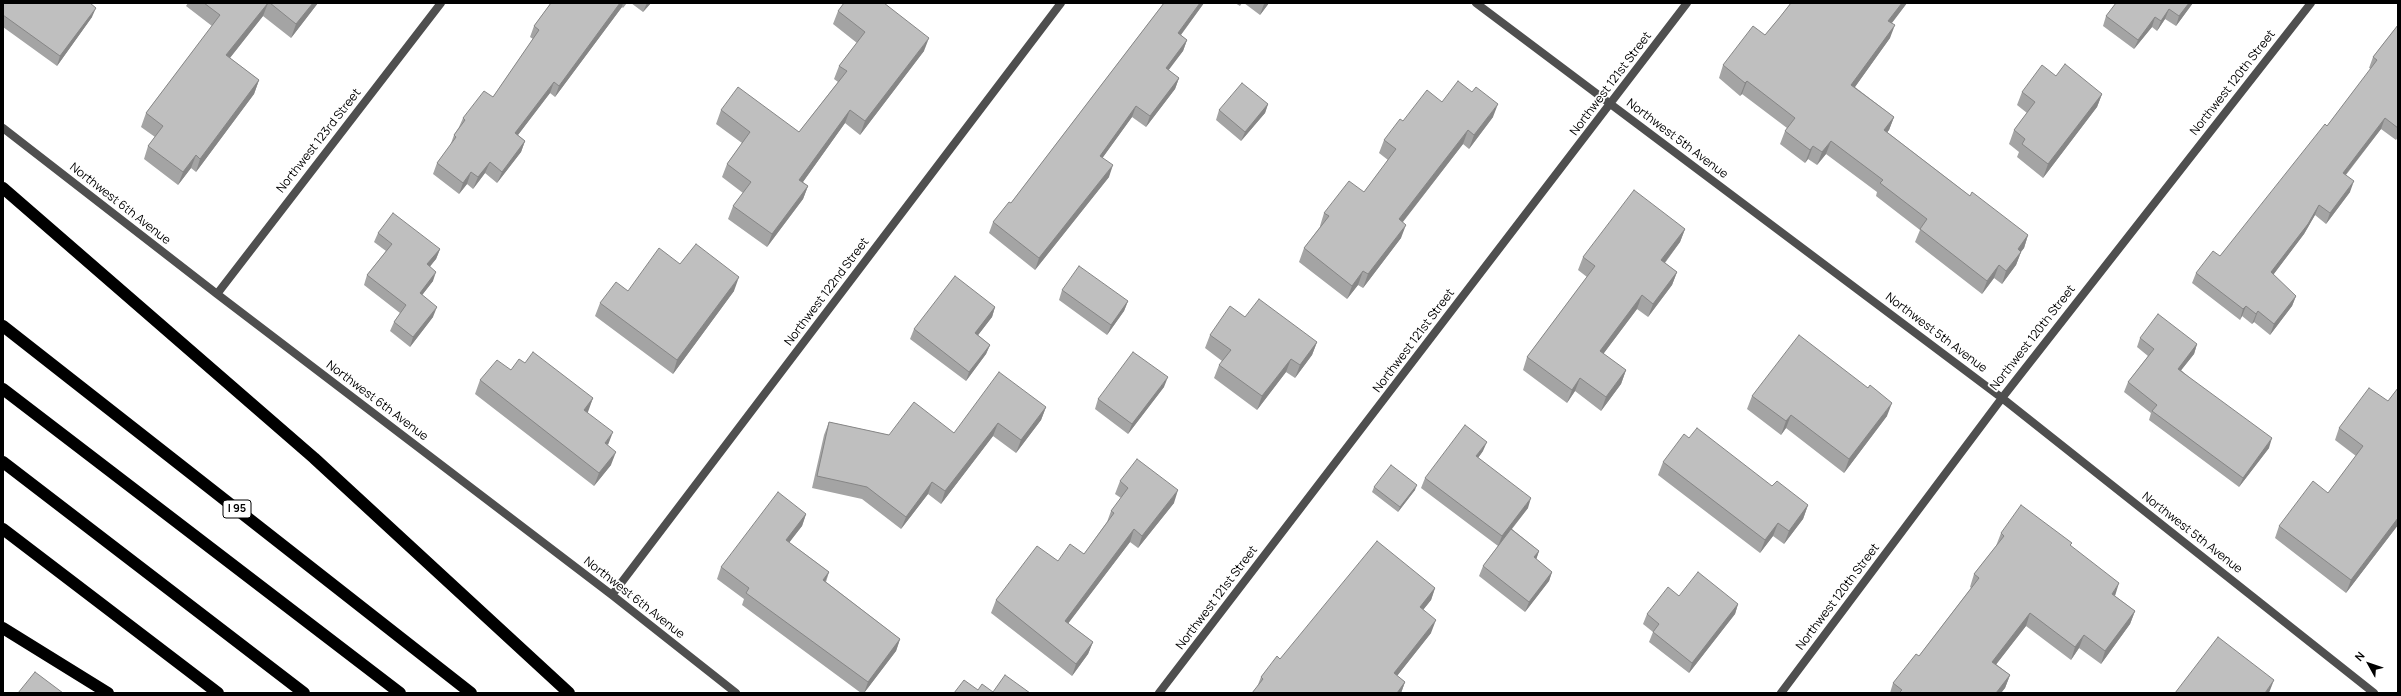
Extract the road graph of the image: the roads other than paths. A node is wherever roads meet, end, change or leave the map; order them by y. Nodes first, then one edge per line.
1 (441, 3) edge
2 (1061, 3) edge
3 (1476, 3) edge
4 (1687, 3) edge
5 (2311, 3) edge
6 (1610, 104) junction
7 (3, 128) edge
8 (3, 188) edge
9 (216, 294) junction
10 (3, 326) edge
11 (3, 389) edge
12 (2002, 398) junction
13 (3, 462) edge
14 (3, 529) edge
15 (612, 595) junction
16 (3, 628) edge
17 (108, 693) edge
18 (218, 693) edge
19 (304, 693) edge
20 (400, 693) edge
21 (470, 693) edge
22 (569, 693) edge
23 (736, 693) edge
24 (1159, 693) edge
25 (1780, 693) edge
26 (2374, 693) edge

1 - 9 street, Northwest 123rd Street
2 - 15 street, Northwest 122nd Street
3 - 6 street, Northwest 5th Avenue
4 - 6 street, Northwest 121st Street
5 - 12 street, Northwest 120th Street
6 - 12 street, Northwest 5th Avenue
6 - 24 street, Northwest 121st Street
7 - 9 street, Northwest 6th Avenue
8 - 22 highway
9 - 15 street, Northwest 6th Avenue
10 - 21 highway, I 95
11 - 20 highway
12 - 25 street, Northwest 120th Street
12 - 26 street, Northwest 5th Avenue
13 - 19 highway
14 - 18 highway
15 - 23 street, Northwest 6th Avenue
16 - 17 highway

